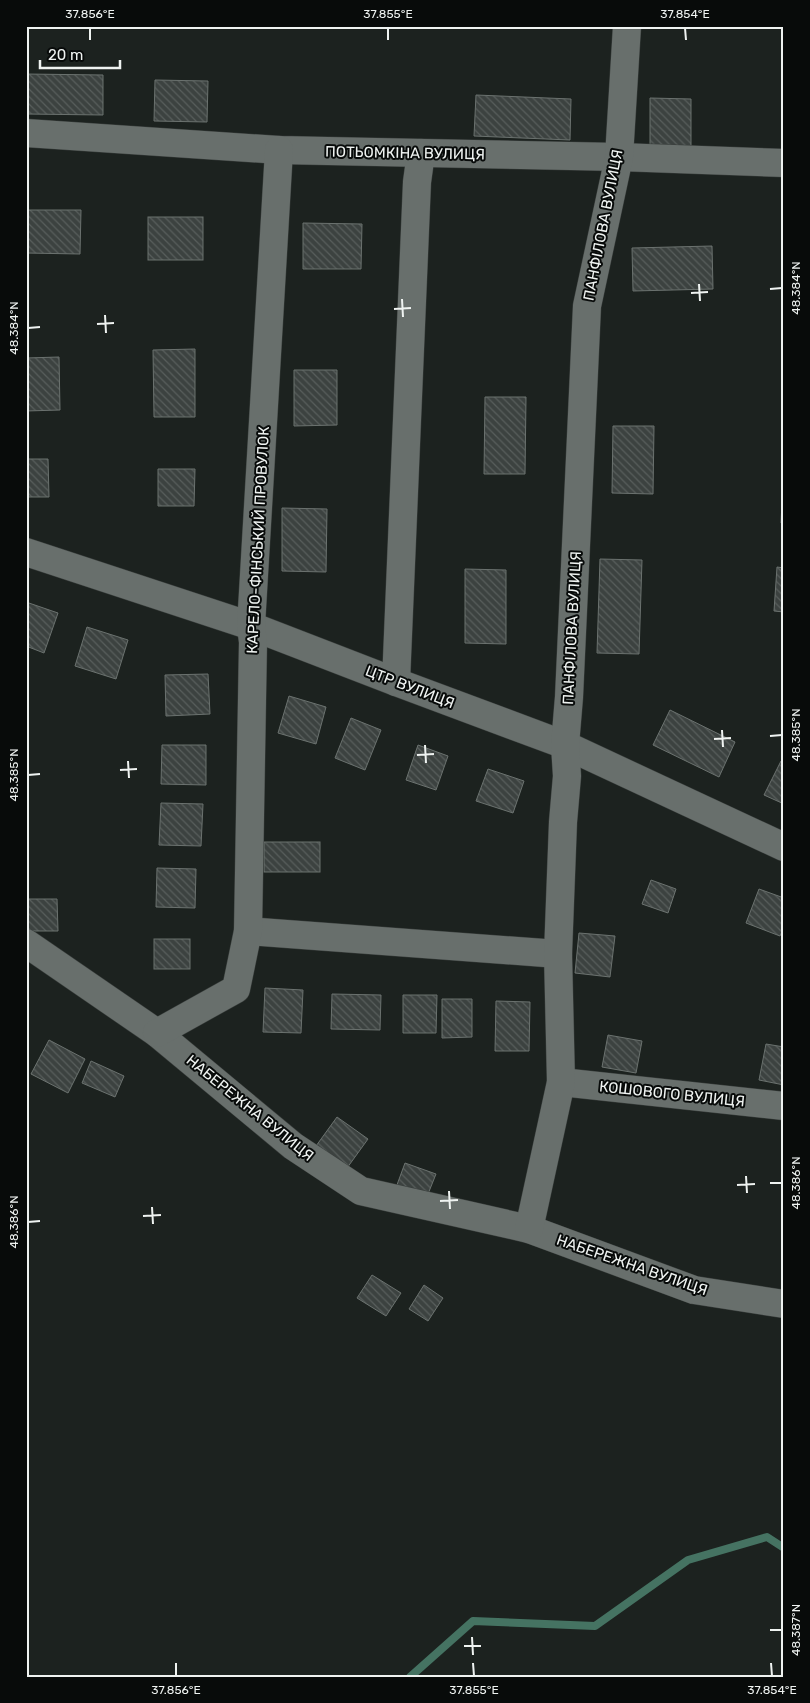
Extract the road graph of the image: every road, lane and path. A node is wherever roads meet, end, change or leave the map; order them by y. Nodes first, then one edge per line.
1 (627, 26) edge
2 (26, 133) edge
3 (279, 150) junction
4 (421, 153) junction
5 (619, 157) junction
6 (784, 163) edge
7 (26, 552) edge
8 (251, 626) junction
9 (396, 682) junction
10 (565, 745) junction
11 (784, 847) edge
12 (248, 931) junction
13 (26, 943) edge
14 (558, 954) junction
15 (157, 1033) junction
16 (561, 1082) junction
17 (784, 1106) edge
18 (529, 1229) junction
19 (784, 1304) edge

1 - 5 street, ПАНФІЛОВА ВУЛИЦЯ
2 - 3 street, ПОТЬОМКІНА ВУЛИЦЯ
3 - 4 street, ПОТЬОМКІНА ВУЛИЦЯ
3 - 8 street, КАРЕЛО-ФІНСЬКИЙ ПРОВУЛОК
4 - 5 street, ПОТЬОМКІНА ВУЛИЦЯ
4 - 9 street
5 - 6 street, ПОТЬОМКІНА ВУЛИЦЯ
5 - 10 street, ПАНФІЛОВА ВУЛИЦЯ
7 - 8 street, ЦТР ВУЛИЦЯ
8 - 9 street, ЦТР ВУЛИЦЯ
8 - 12 street, КАРЕЛО-ФІНСЬКИЙ ПРОВУЛОК
9 - 10 street, ЦТР ВУЛИЦЯ
10 - 11 street, ЦТР ВУЛИЦЯ
10 - 14 street, ПАНФІЛОВА ВУЛИЦЯ
12 - 14 street
12 - 15 street, КАРЕЛО-ФІНСЬКИЙ ПРОВУЛОК
13 - 15 street, НАБЕРЕЖНА ВУЛИЦЯ
14 - 16 street, ПАНФІЛОВА ВУЛИЦЯ
15 - 18 street, НАБЕРЕЖНА ВУЛИЦЯ
16 - 17 street, КОШОВОГО ВУЛИЦЯ
16 - 18 street, ПАНФІЛОВА ВУЛИЦЯ
18 - 19 street, НАБЕРЕЖНА ВУЛИЦЯ

